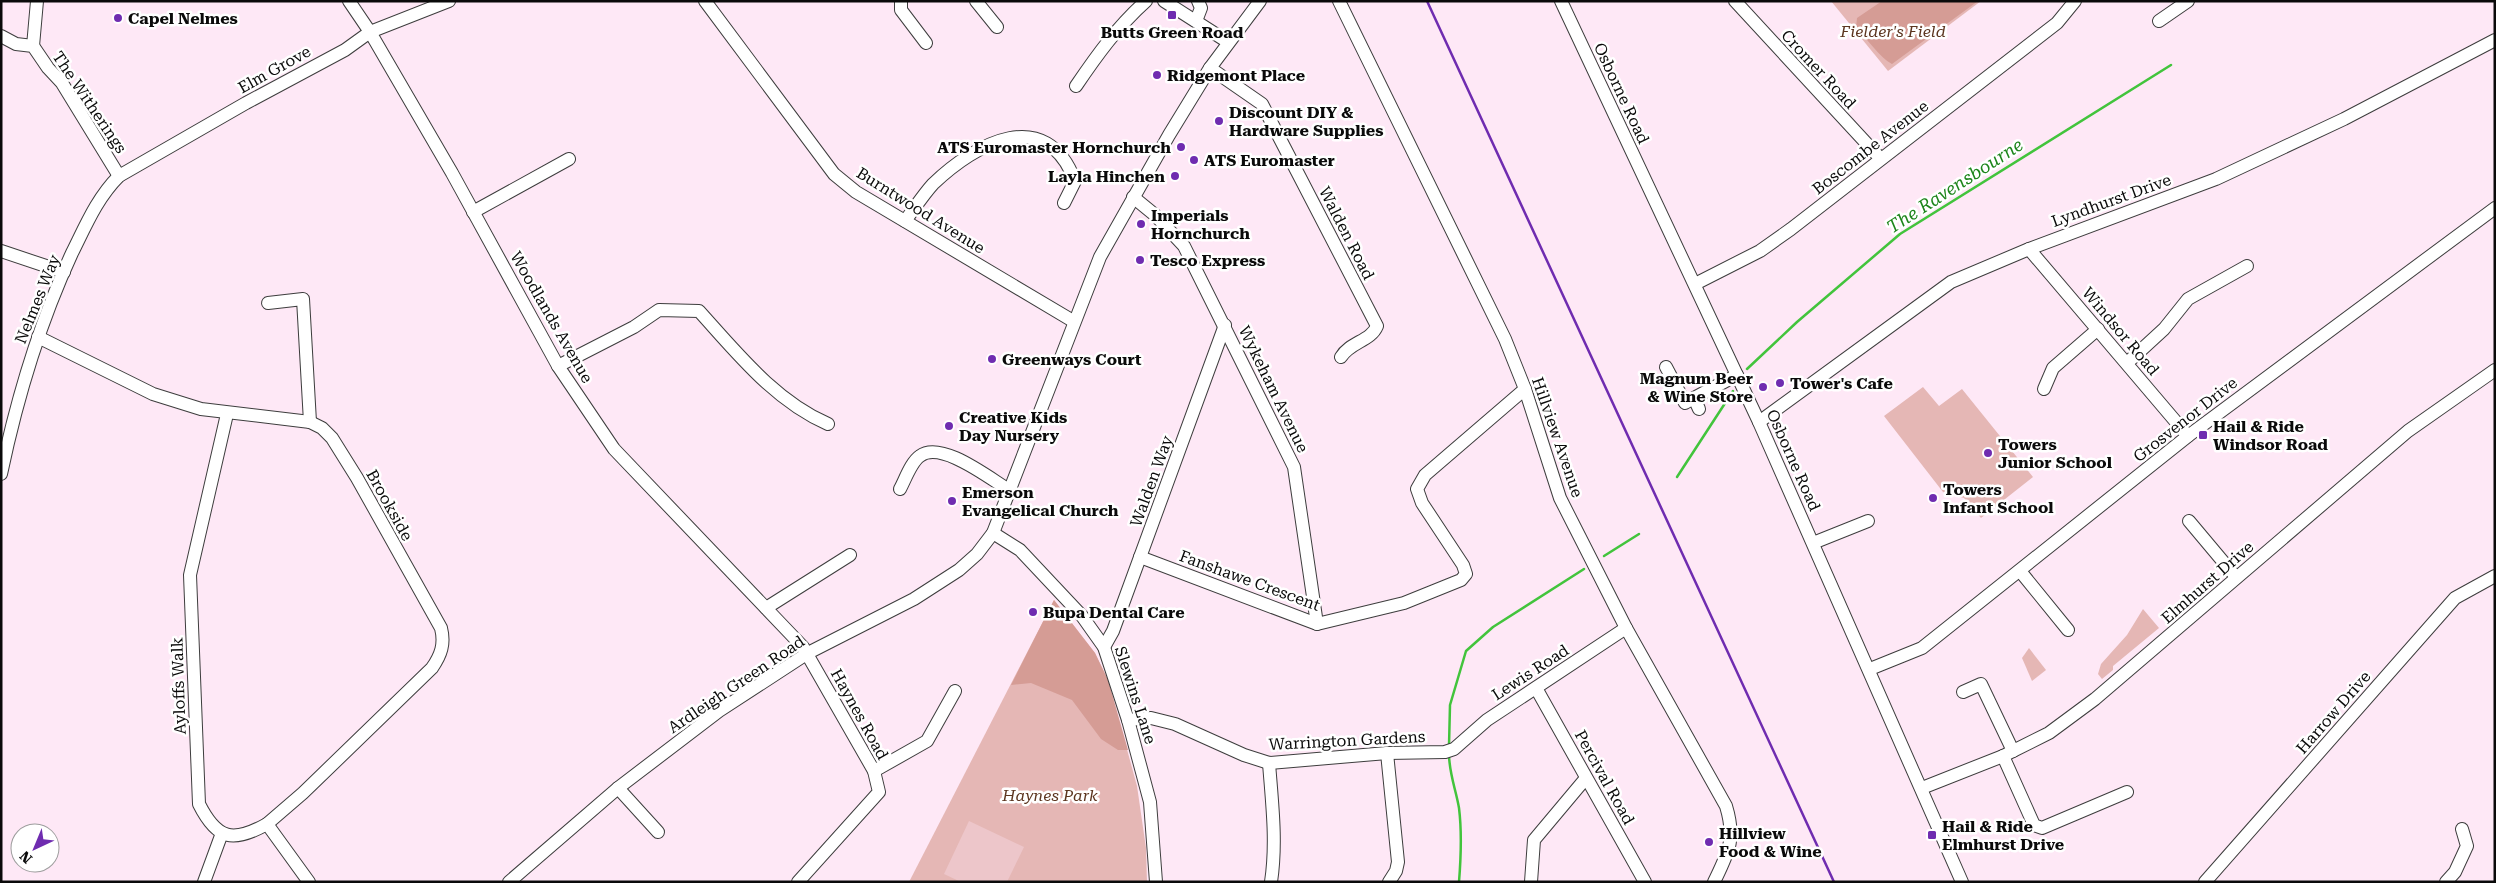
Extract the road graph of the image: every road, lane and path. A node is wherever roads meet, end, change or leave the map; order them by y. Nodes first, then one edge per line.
1 (37, 1) edge
2 (350, 1) edge
3 (449, 1) edge
4 (705, 1) edge
5 (901, 1) edge
6 (976, 1) edge
7 (1146, 1) edge
8 (1198, 1) edge
9 (1260, 1) edge
10 (1339, 1) edge
11 (1561, 1) edge
12 (1735, 1) edge
13 (2075, 1) edge
14 (2188, 1) edge
15 (1173, 4) edge
16 (1196, 21) junction
17 (2158, 21) dead end
18 (997, 27) dead end
19 (370, 32) junction
20 (1, 36) edge
21 (2495, 40) edge
22 (1228, 42) junction
23 (926, 44) dead end
24 (33, 46) junction
25 (1210, 68) junction
26 (1076, 86) dead end
27 (1880, 158) junction
28 (570, 159) dead end
29 (119, 176) junction
30 (1133, 197) junction
31 (1064, 203) dead end
32 (2495, 208) edge
33 (473, 212) junction
34 (905, 221) junction
35 (2029, 249) junction
36 (1, 251) edge
37 (2247, 266) dead end
38 (64, 272) junction
39 (1695, 284) junction
40 (268, 302) dead end
41 (1073, 321) junction
42 (1225, 325) junction
43 (2098, 329) junction
44 (38, 337) junction
45 (1341, 357) dead end
46 (2127, 363) junction
47 (558, 366) junction
48 (1666, 367) dead end
49 (2495, 370) edge
50 (1737, 375) junction
51 (1525, 389) junction
52 (2044, 389) dead end
53 (227, 414) junction
54 (310, 422) junction
55 (1759, 422) junction
56 (828, 424) dead end
57 (2188, 436) junction
58 (1, 474) edge
59 (900, 489) dead end
60 (1009, 490) junction
61 (1868, 521) dead end
62 (2190, 521) dead end
63 (993, 533) junction
64 (1813, 543) junction
65 (850, 555) dead end
66 (1140, 557) junction
67 (2020, 571) junction
68 (2495, 576) edge
69 (2236, 577) junction
70 (766, 608) junction
71 (1317, 624) junction
72 (1626, 628) junction
73 (2068, 630) dead end
74 (1104, 647) junction
75 (808, 653) junction
76 (1870, 669) junction
77 (1536, 688) junction
78 (955, 691) dead end
79 (1963, 692) dead end
80 (1128, 720) junction
81 (1450, 750) joint
82 (1387, 753) junction
83 (2008, 754) junction
84 (1269, 763) junction
85 (874, 771) junction
86 (1586, 778) junction
87 (618, 788) junction
88 (1922, 788) junction
89 (2127, 792) dead end
90 (267, 824) junction
91 (2462, 829) dead end
92 (658, 832) dead end
93 (222, 833) junction
94 (204, 882) edge
95 (309, 882) edge
96 (509, 882) edge
97 (798, 882) edge
98 (1156, 882) edge
99 (1270, 882) edge
100 (1389, 882) edge
101 (1531, 882) edge
102 (1645, 882) edge
103 (1715, 882) edge
104 (1962, 882) edge
105 (2205, 882) edge
106 (2446, 882) edge

1 - 24 street, The Witherings
2 - 19 street, Woodlands Avenue
3 - 19 street, Elm Grove
4 - 34 street, Burntwood Avenue
5 - 23 street
6 - 18 street
7 - 26 street
8 - 16 street
9 - 22 street
10 - 51 street, Hillview Avenue
11 - 39 street, Osborne Road
12 - 27 street, Cromer Road
13 - 27 street, Boscombe Avenue
14 - 17 street
15 - 16 street
16 - 22 street
19 - 29 street, Elm Grove
19 - 33 street, Woodlands Avenue
20 - 24 street, The Witherings
21 - 35 street, Lyndhurst Drive
22 - 25 street
24 - 29 street, The Witherings
25 - 30 street
25 - 45 street, Walden Road
27 - 39 street, Boscombe Avenue
28 - 33 street
29 - 38 street, Nelmes Way
30 - 41 street
30 - 42 street, Wykeham Avenue
31 - 34 street
32 - 57 street, Grosvenor Drive
33 - 47 street, Woodlands Avenue
34 - 41 street, Burntwood Avenue
35 - 43 street, Windsor Road
35 - 55 street, Lyndhurst Drive
36 - 38 street
37 - 46 street
38 - 44 street, Nelmes Way
39 - 50 street, Osborne Road
40 - 54 street
41 - 60 street
42 - 66 street, Walden Way
42 - 71 street, Wykeham Avenue
43 - 46 street, Windsor Road
43 - 52 street
44 - 53 street, Brookside
44 - 58 street, Nelmes Way
46 - 57 street, Windsor Road
47 - 56 street
47 - 70 street, Woodlands Avenue
48 - 50 street
49 - 69 street, Elmhurst Drive
50 - 55 street, Osborne Road
51 - 71 street, Fanshawe Crescent
51 - 72 street, Hillview Avenue
53 - 54 street, Brookside
53 - 93 street, Ayloffs Walk
54 - 90 street, Brookside
55 - 64 street, Osborne Road
57 - 67 street, Grosvenor Drive
59 - 60 street
60 - 63 street
61 - 64 street
62 - 69 street
63 - 74 street, Slewins Lane
63 - 75 street, Ardleigh Green Road
64 - 76 street, Osborne Road
65 - 70 street
66 - 71 street, Fanshawe Crescent
66 - 74 street, Walden Way
67 - 73 street
67 - 76 street, Grosvenor Drive
68 - 105 street, Harrow Drive
69 - 83 street, Elmhurst Drive
70 - 75 street, Woodlands Avenue
72 - 77 street, Lewis Road
72 - 103 street, Hillview Avenue
74 - 80 street, Slewins Lane
75 - 85 street, Haynes Road
75 - 87 street, Ardleigh Green Road
76 - 88 street, Osborne Road
77 - 81 street, Lewis Road
77 - 86 street, Percival Road
78 - 85 street
79 - 83 street
80 - 84 street, Warrington Gardens
80 - 98 street, Slewins Lane
81 - 82 street, Warrington Gardens
82 - 84 street, Warrington Gardens
82 - 100 street
83 - 88 street, Elmhurst Drive
83 - 89 street
84 - 99 street
85 - 97 street, Haynes Road
86 - 101 street
86 - 102 street, Percival Road
87 - 92 street
87 - 96 street, Ardleigh Green Road
88 - 104 street, Osborne Road
90 - 93 street
90 - 95 street
91 - 106 street
93 - 94 street

